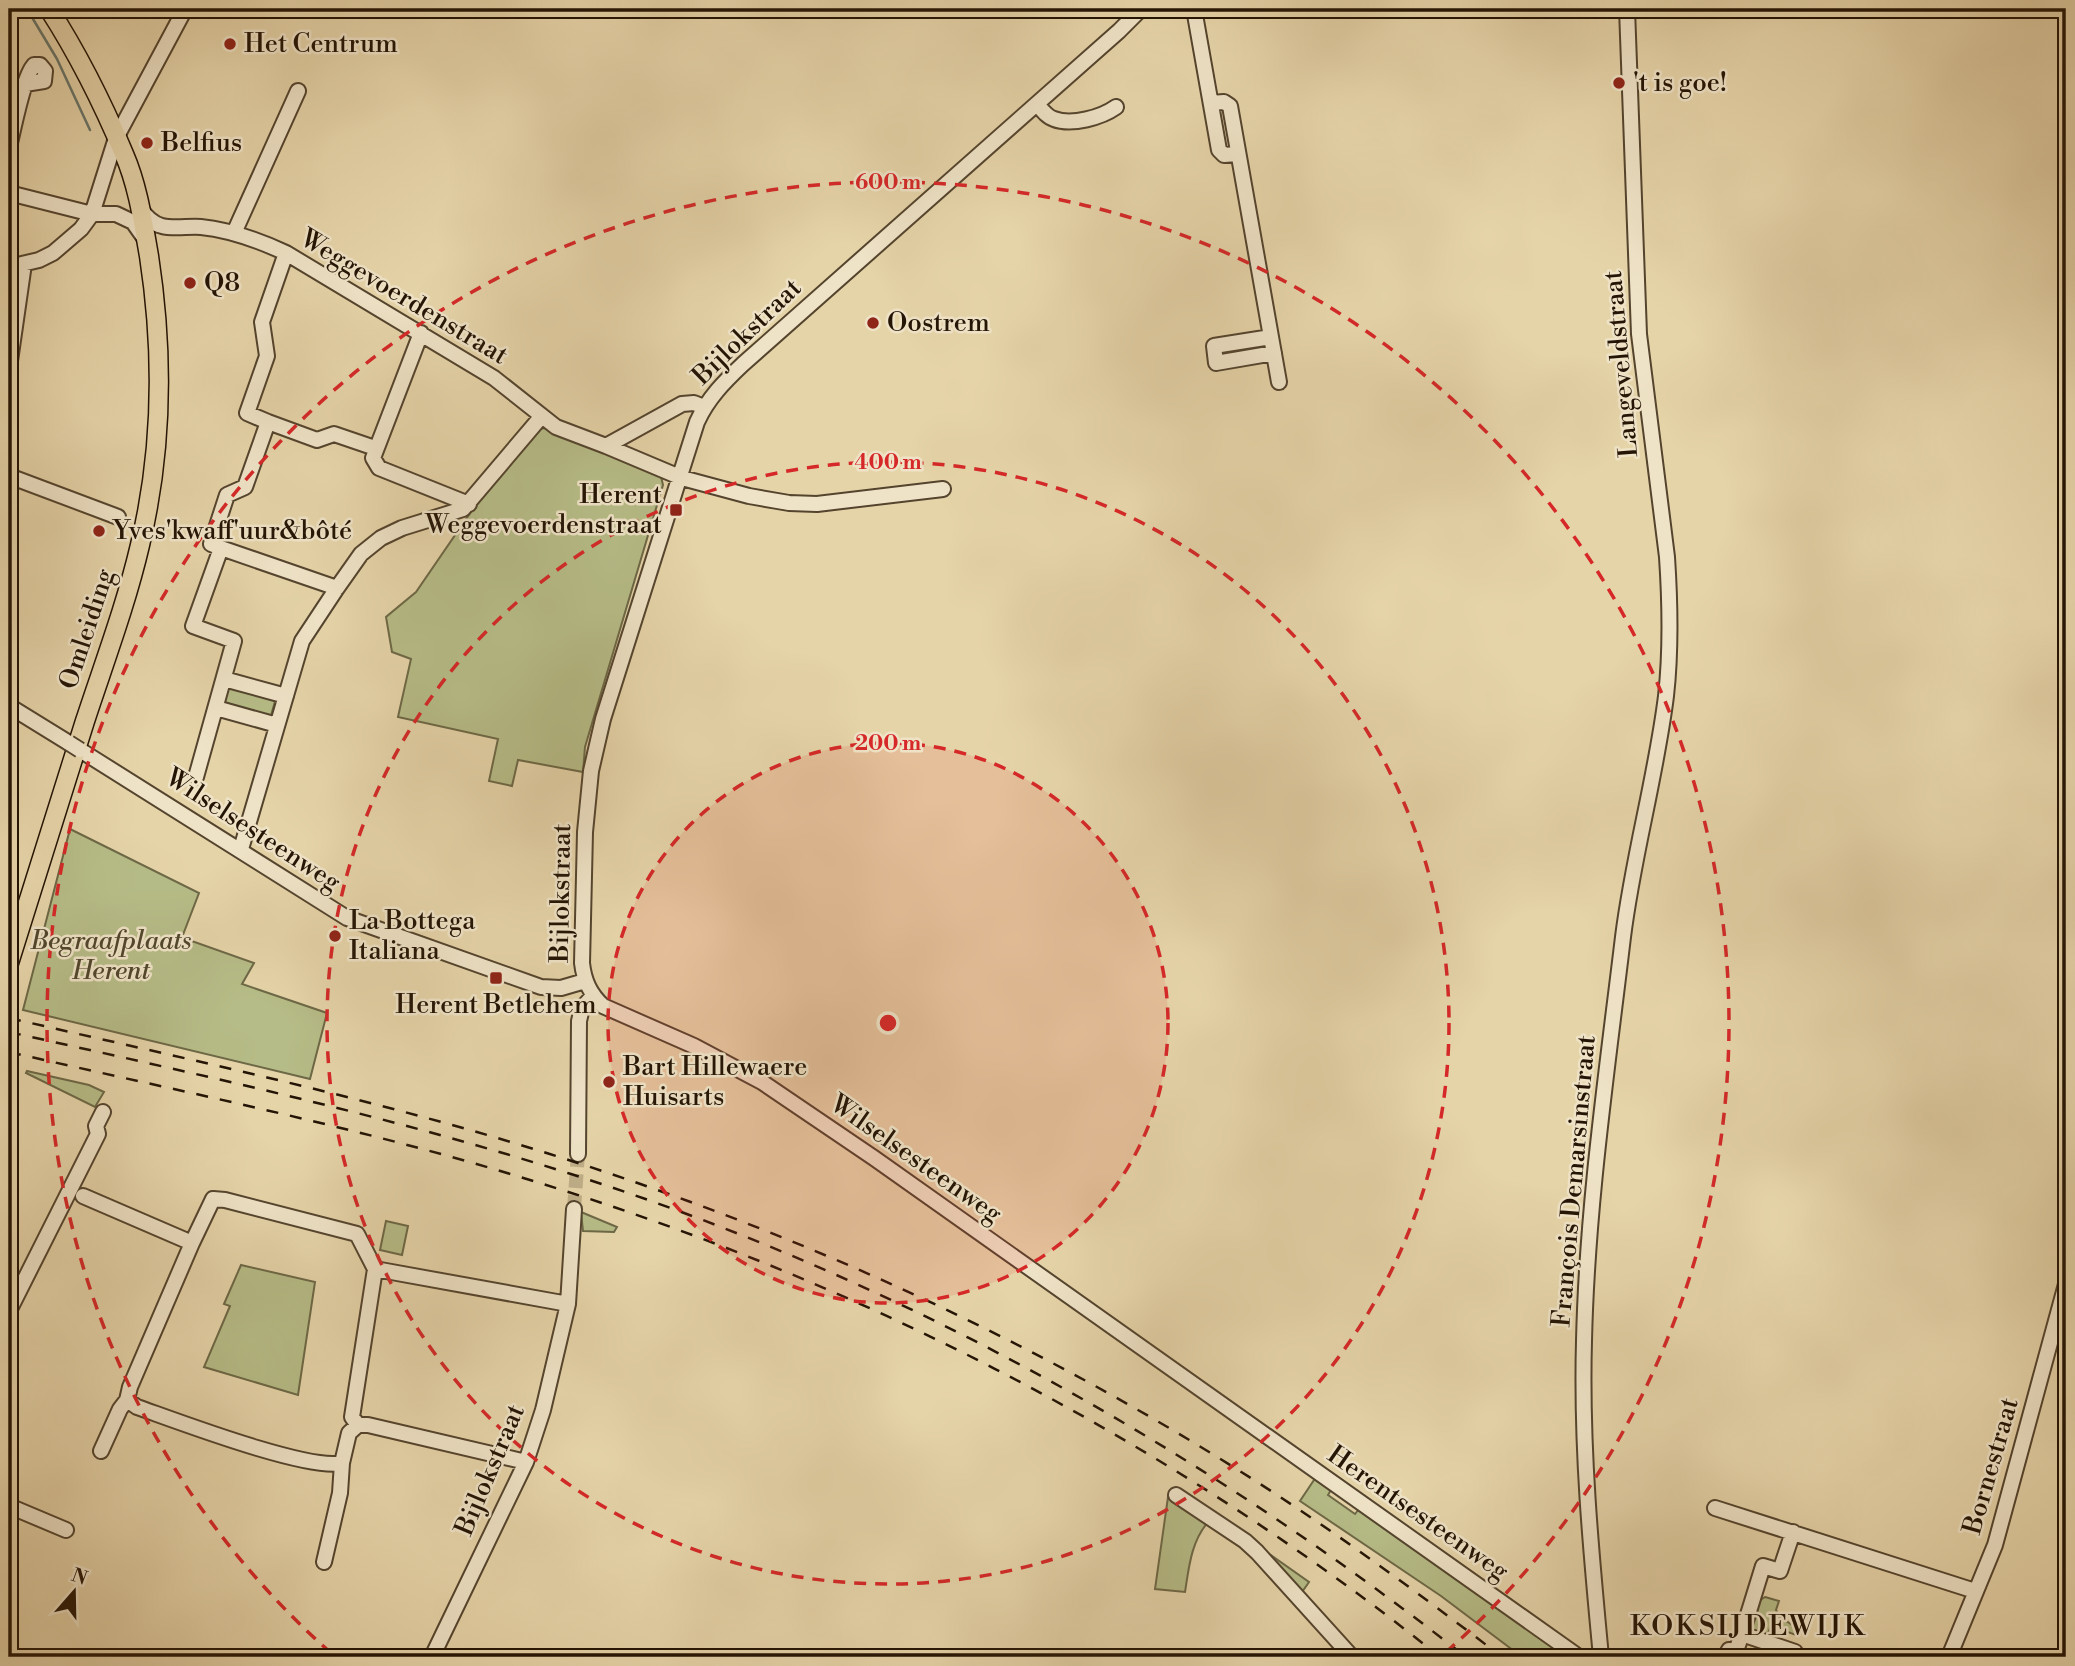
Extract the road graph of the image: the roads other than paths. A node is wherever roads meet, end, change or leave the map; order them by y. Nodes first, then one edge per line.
1 (49, 9) edge
2 (185, 9) edge
3 (1141, 9) edge
4 (1194, 9) edge
5 (1627, 9) edge
6 (25, 84) dead end
7 (298, 91) dead end
8 (1037, 104) junction
9 (1116, 107) dead end
10 (116, 138) junction
11 (9, 146) edge
12 (9, 193) edge
13 (92, 214) junction
14 (137, 215) junction
15 (161, 226) junction
16 (234, 233) junction
17 (146, 241) junction
18 (286, 253) junction
19 (16, 266) edge
20 (421, 333) junction
21 (1271, 337) junction
22 (1274, 353) junction
23 (9, 368) edge
24 (1279, 382) dead end
25 (704, 407) junction
26 (541, 417) junction
27 (268, 422) junction
28 (606, 446) junction
29 (375, 448) junction
30 (9, 475) edge
31 (679, 477) junction
32 (943, 489) dead end
33 (469, 504) junction
34 (118, 517) dead end
35 (221, 548) junction
36 (337, 588) junction
37 (223, 679) junction
38 (286, 696) junction
39 (9, 706) edge
40 (216, 708) junction
41 (1663, 713) joint
42 (278, 725) junction
43 (196, 776) dead end
44 (241, 849) junction
45 (9, 944) edge
46 (9, 963) edge
47 (585, 981) junction
48 (593, 996) junction
49 (103, 1112) dead end
50 (578, 1154) tunnel mouth
51 (83, 1196) dead end
52 (574, 1209) tunnel mouth
53 (192, 1243) junction
54 (375, 1269) junction
55 (2066, 1284) edge
56 (568, 1304) junction
57 (9, 1311) edge
58 (127, 1400) junction
59 (1228, 1408) joint
60 (358, 1425) junction
61 (101, 1451) dead end
62 (526, 1462) junction
63 (342, 1463) junction
64 (1176, 1495) dead end
65 (9, 1506) edge
66 (1715, 1508) dead end
67 (66, 1530) dead end
68 (1793, 1532) junction
69 (324, 1562) dead end
70 (1975, 1591) junction
71 (1742, 1634) junction
72 (1795, 1652) dead end
73 (432, 1657) edge
74 (1352, 1657) edge
75 (1579, 1657) edge
76 (1601, 1657) edge
77 (1725, 1657) edge
78 (1949, 1657) edge

1 - 10 main road, Omleiding
2 - 10 street
3 - 8 street, Bijlokstraat
4 - 21 street
5 - 41 street, Langeveldstraat
6 - 11 street
7 - 16 street
8 - 9 street
8 - 25 street, Bijlokstraat
10 - 13 street
10 - 14 main road, Omleiding
12 - 13 street
13 - 14 street
13 - 19 street
14 - 15 street
14 - 17 main road, Omleiding
14 - 45 main road, Omleiding
15 - 16 street, Weggevoerdenstraat
15 - 17 street
16 - 18 street, Weggevoerdenstraat
17 - 46 main road, Omleiding
18 - 20 street, Weggevoerdenstraat
18 - 27 street
19 - 23 street
20 - 26 street, Weggevoerdenstraat
20 - 29 street
21 - 22 street
21 - 22 street
22 - 24 street
25 - 28 street
25 - 31 street, Bijlokstraat
26 - 28 street, Weggevoerdenstraat
26 - 33 street
27 - 29 street
27 - 35 street
28 - 31 street, Weggevoerdenstraat
29 - 33 street
30 - 34 street
31 - 32 street, Weggevoerdenstraat
31 - 47 street, Bijlokstraat
33 - 36 street
35 - 36 street
35 - 37 street
36 - 38 street
37 - 38 street
37 - 40 street
38 - 42 street
39 - 44 street, Wilselsesteenweg
40 - 42 street
40 - 43 street
41 - 76 street, François Demarsinstraat
42 - 44 street
44 - 47 street, Wilselsesteenweg
47 - 48 street, Wilselsesteenweg
48 - 50 street, Bijlokstraat
48 - 59 street, Wilselsesteenweg
49 - 57 street
51 - 53 street
52 - 56 street, Bijlokstraat
53 - 54 street
53 - 58 street
54 - 56 street
54 - 60 street
55 - 70 street, Bornestraat
56 - 62 street, Bijlokstraat
58 - 61 street
58 - 63 street
59 - 75 street, Herentsesteenweg
60 - 62 street
60 - 63 street
62 - 73 street, Bijlokstraat
63 - 69 street
64 - 74 street
65 - 67 street
66 - 68 street
68 - 70 street
68 - 71 street
70 - 78 street, Bornestraat
71 - 72 street
71 - 77 street

